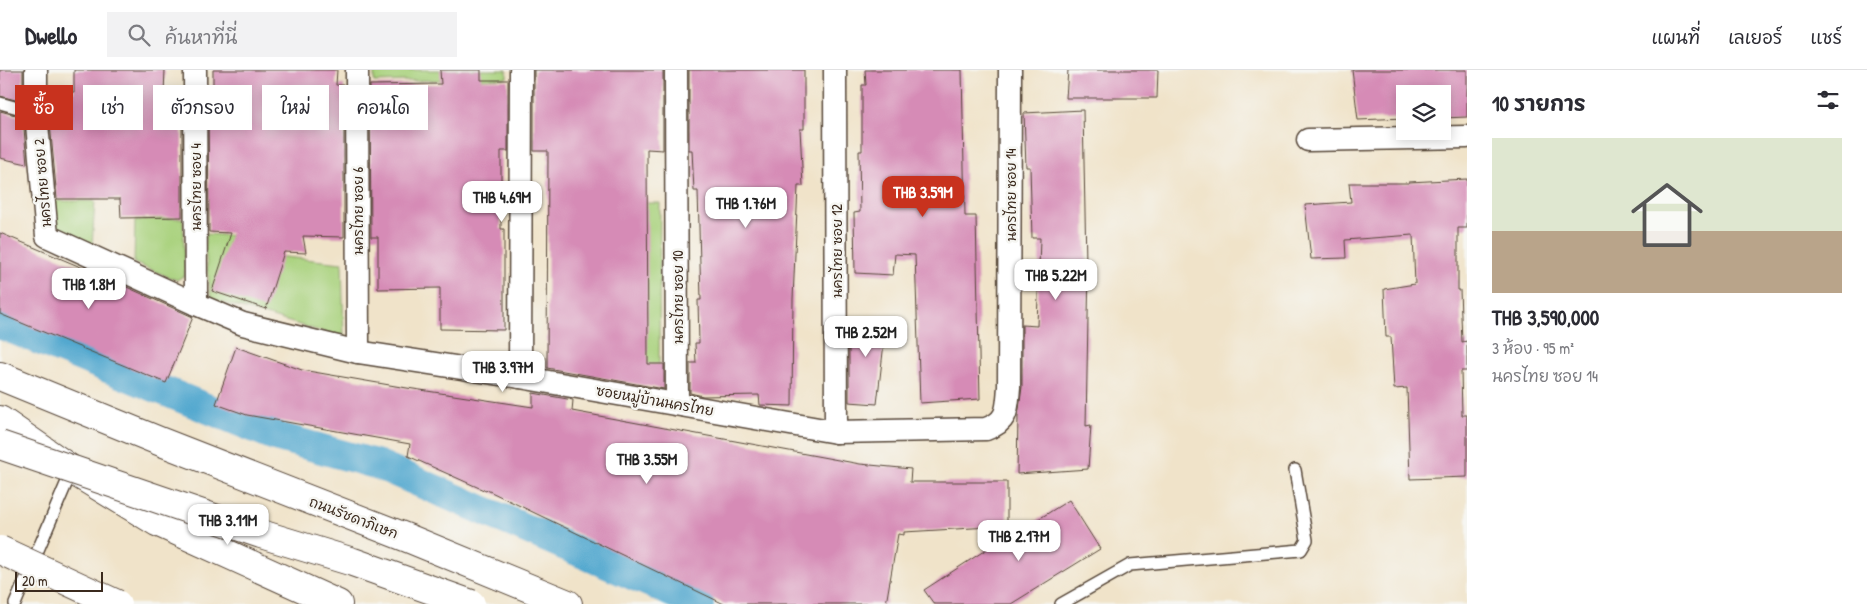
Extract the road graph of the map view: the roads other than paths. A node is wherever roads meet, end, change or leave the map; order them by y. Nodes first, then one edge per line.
1 (36, 70) edge
2 (194, 70) edge
3 (357, 70) edge
4 (520, 70) edge
5 (676, 70) edge
6 (835, 70) edge
7 (1010, 70) edge
8 (36, 85) edge
9 (0, 103) edge
10 (15, 107) edge
11 (38, 130) edge
12 (1467, 137) edge
13 (1308, 140) dead end
14 (47, 236) joint
15 (196, 304) junction
16 (358, 352) junction
17 (0, 376) edge
18 (520, 377) junction
19 (677, 404) junction
20 (0, 420) edge
21 (986, 428) joint
22 (836, 432) junction
23 (0, 445) edge
24 (72, 470) junction
25 (1296, 470) dead end
26 (0, 550) edge
27 (14, 604) edge
28 (117, 604) edge
29 (338, 604) edge
30 (471, 604) edge
31 (568, 604) edge
32 (1061, 604) edge

1 - 8 street, นครไทย ซอย 2
2 - 15 street, นครไทย ซอย 4
3 - 16 street, นครไทย ซอย 6
4 - 18 street
5 - 19 street, นครไทย ซอย 10
6 - 22 street, นครไทย ซอย 12
7 - 21 street, นครไทย ซอย 14
9 - 10 lane
11 - 14 street, นครไทย ซอย 2
12 - 13 street
14 - 15 street, ซอยหมู่บ้านนครไทย
15 - 16 street, ซอยหมู่บ้านนครไทย
16 - 18 street, ซอยหมู่บ้านนครไทย
17 - 31 main road, ถนนรัชดาภิเษก
18 - 19 street, ซอยหมู่บ้านนครไทย
19 - 22 street, ซอยหมู่บ้านนครไทย
20 - 24 main road
21 - 22 street, ซอยหมู่บ้านนครไทย
23 - 30 main road, bridge
24 - 27 lane
24 - 29 main road
25 - 32 lane
26 - 28 main road, bridge

